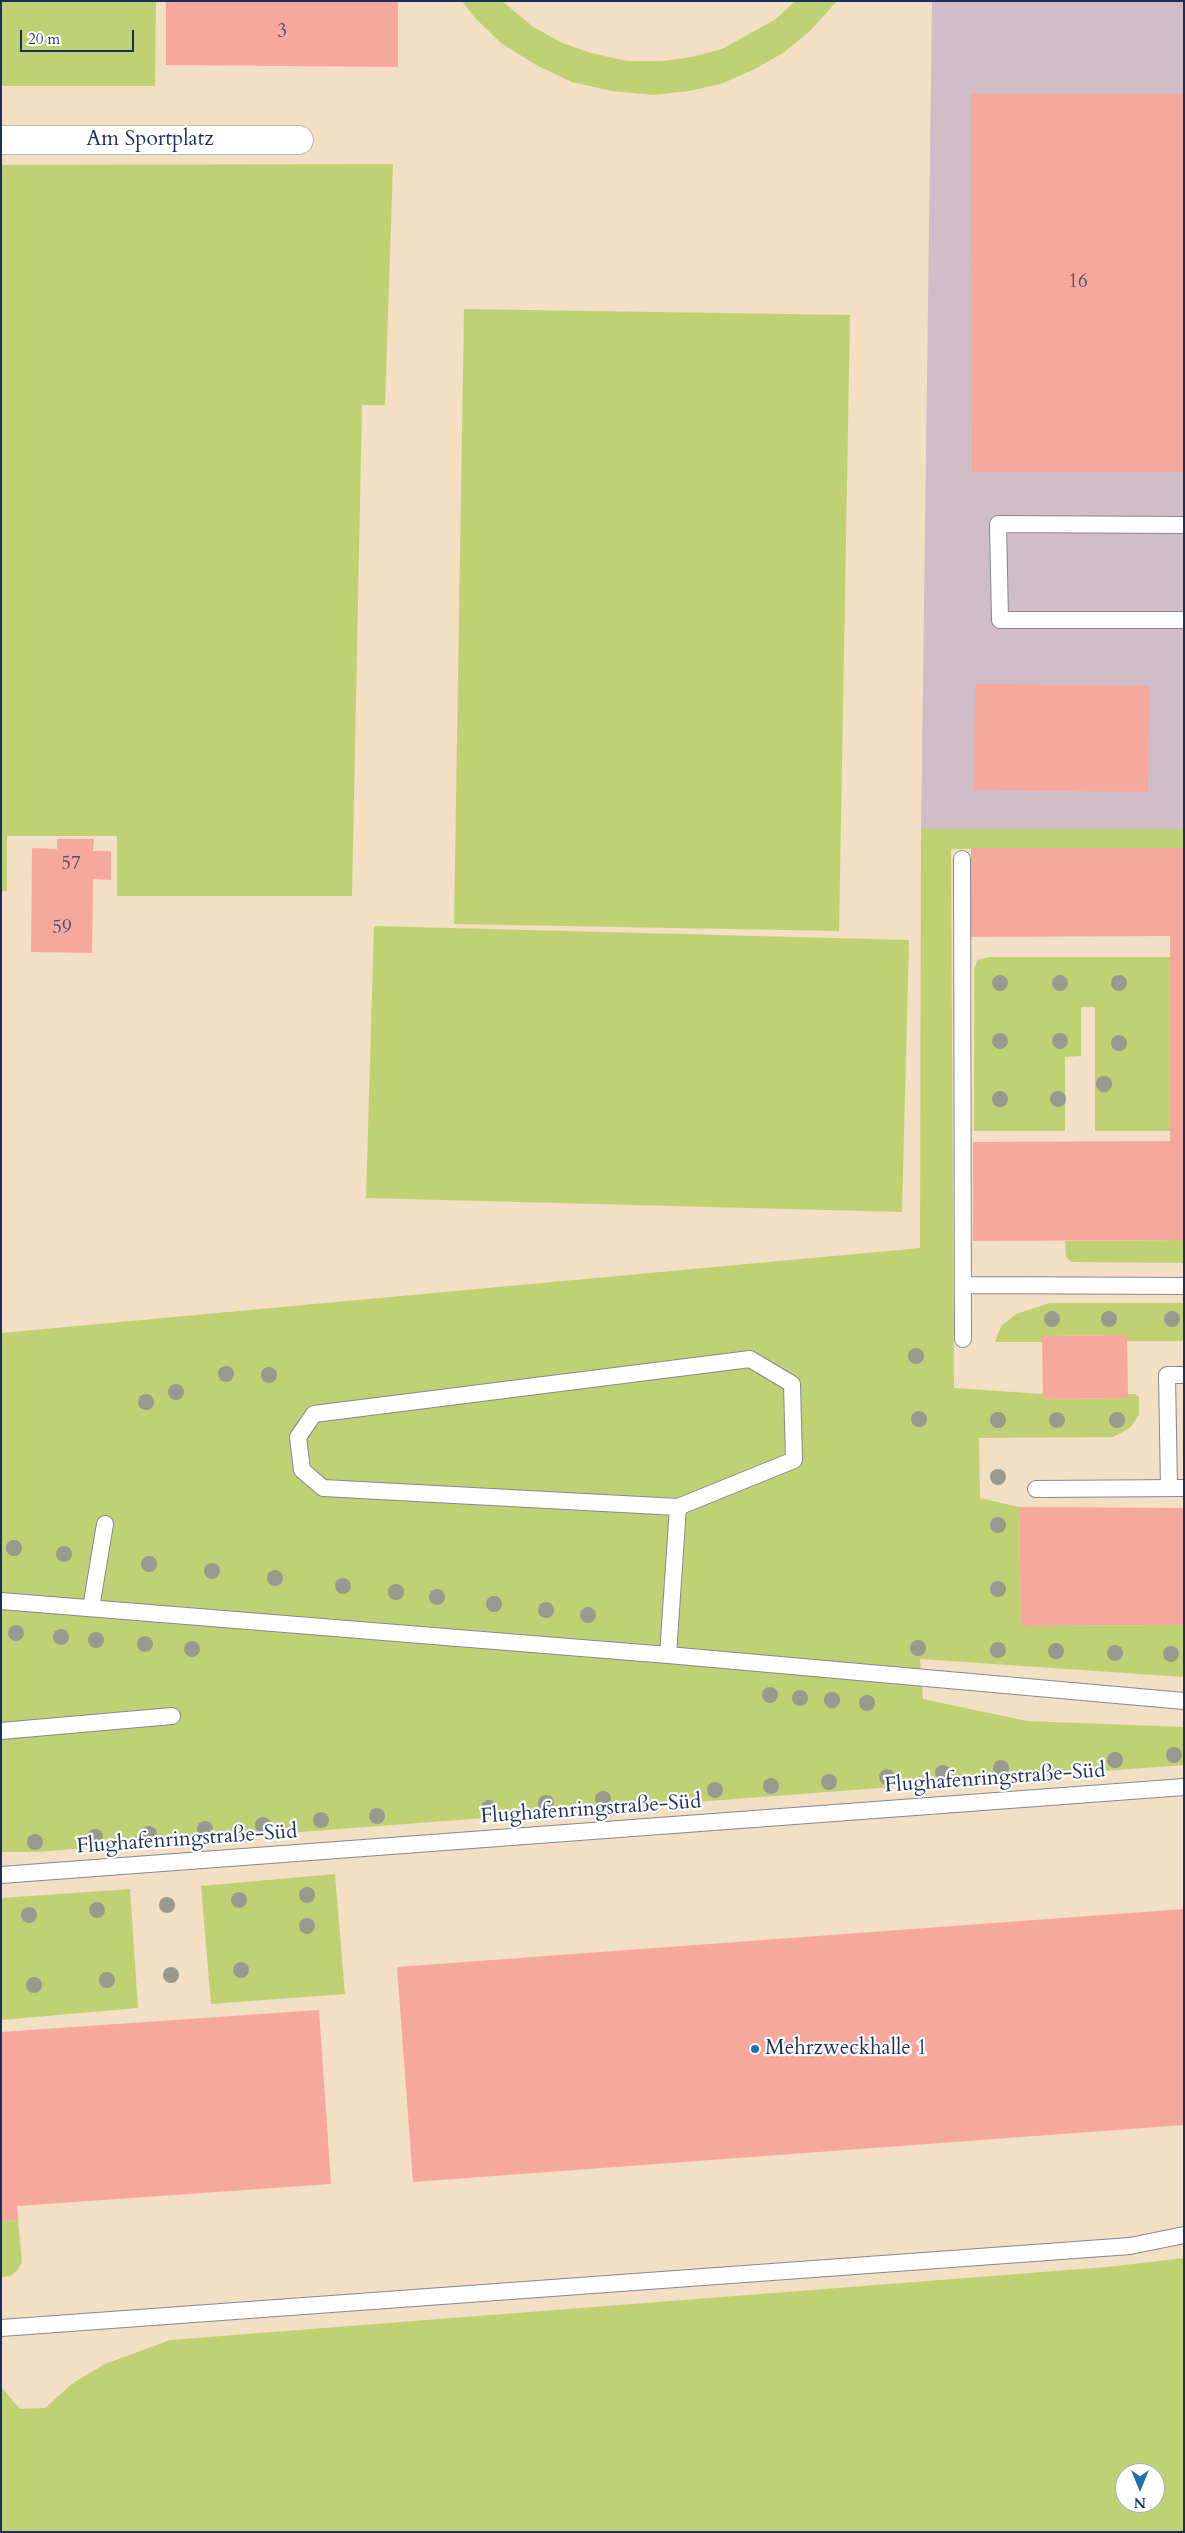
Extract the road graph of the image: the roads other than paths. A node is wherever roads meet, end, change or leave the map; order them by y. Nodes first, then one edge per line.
1 (1, 140) edge
2 (299, 140) dead end
3 (1184, 525) edge
4 (1184, 620) edge
5 (962, 859) dead end
6 (963, 1285) junction
7 (1184, 1286) edge
8 (963, 1339) dead end
9 (1184, 1375) edge
10 (1176, 1488) edge
11 (1036, 1489) dead end
12 (678, 1507) junction
13 (105, 1524) dead end
14 (1, 1601) edge
15 (92, 1608) junction
16 (668, 1655) junction
17 (1184, 1701) edge
18 (172, 1716) dead end
19 (1, 1731) edge
20 (1184, 1787) edge
21 (1, 1875) edge
22 (1184, 2236) edge
23 (1, 2328) edge

1 - 2 street, Am Sportplatz
3 - 4 lane
5 - 6 lane
6 - 7 lane
6 - 8 lane
9 - 10 lane
10 - 11 lane
12 - 12 lane
12 - 16 lane
13 - 15 lane
14 - 15 lane
15 - 16 lane
16 - 17 lane
18 - 19 lane
20 - 21 lane, Flughafenringstraße-Süd
22 - 23 lane

